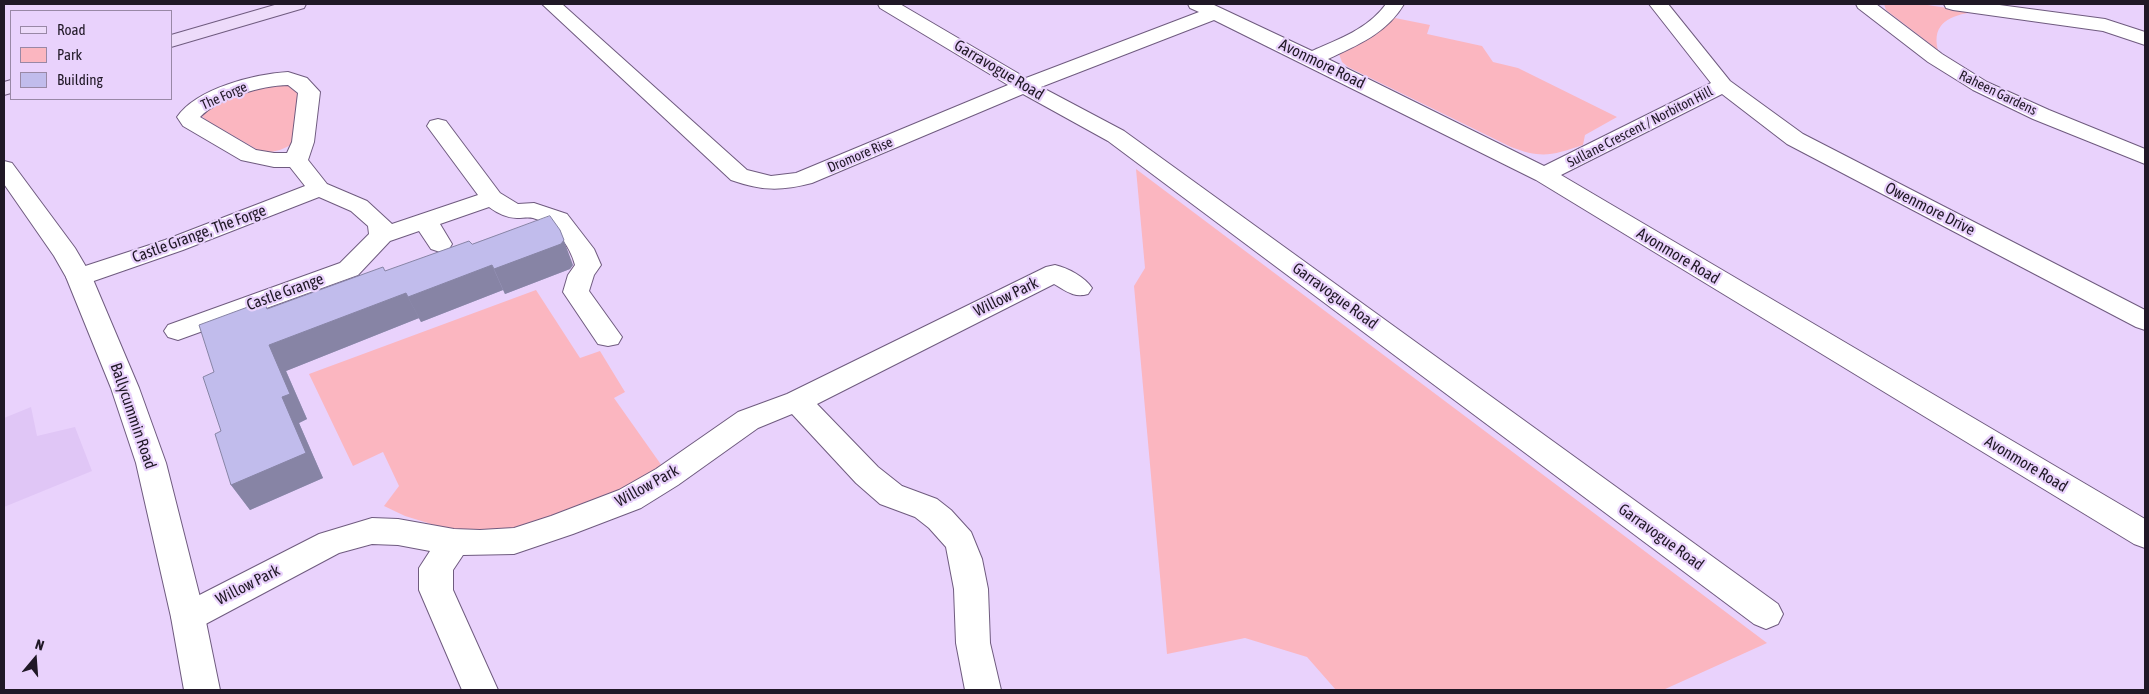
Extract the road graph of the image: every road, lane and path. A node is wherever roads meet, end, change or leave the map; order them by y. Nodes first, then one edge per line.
1 (297, 4) edge
2 (551, 4) edge
3 (887, 4) edge
4 (1396, 4) edge
5 (1658, 4) edge
6 (1865, 4) edge
7 (1953, 4) edge
8 (1205, 8) edge
9 (2145, 39) edge
10 (172, 41) edge
11 (1312, 59) junction
12 (1723, 85) junction
13 (1024, 86) junction
14 (438, 126) dead end
15 (2145, 157) edge
16 (296, 160) junction
17 (4, 168) edge
18 (1544, 175) junction
19 (319, 189) junction
20 (492, 198) junction
21 (426, 222) junction
22 (381, 236) junction
23 (440, 244) dead end
24 (79, 277) junction
25 (1079, 288) dead end
26 (2145, 321) edge
27 (178, 331) dead end
28 (608, 337) dead end
29 (797, 401) junction
30 (2145, 535) edge
31 (454, 542) junction
32 (1766, 614) dead end
33 (188, 617) junction
34 (202, 690) edge
35 (480, 690) edge
36 (982, 690) edge

1 - 10 main road
2 - 13 street, Dromore Rise
3 - 13 street, Garravogue Road
4 - 11 street
5 - 12 street, Sullane Crescent / Norbiton Hill
6 - 15 street, Raheen Gardens
7 - 9 street
8 - 11 street, Avonmore Road
8 - 13 street, Dromore Rise
11 - 18 street, Avonmore Road
12 - 18 street, Sullane Crescent / Norbiton Hill
12 - 26 street, Owenmore Drive
13 - 32 street, Garravogue Road
14 - 20 street
16 - 16 street, The Forge
16 - 19 street
17 - 24 street, Ballycummin Road
18 - 30 street, Avonmore Road
19 - 22 street
19 - 24 street, Castle Grange, The Forge
20 - 21 street, Castle Grange
20 - 28 street
21 - 22 street, Castle Grange
21 - 23 street
22 - 27 street, Castle Grange
24 - 33 street, Ballycummin Road
25 - 29 street, Willow Park
29 - 31 street, Willow Park
29 - 36 street
31 - 33 street, Willow Park
31 - 35 street
33 - 34 street, Ballycummin Road

